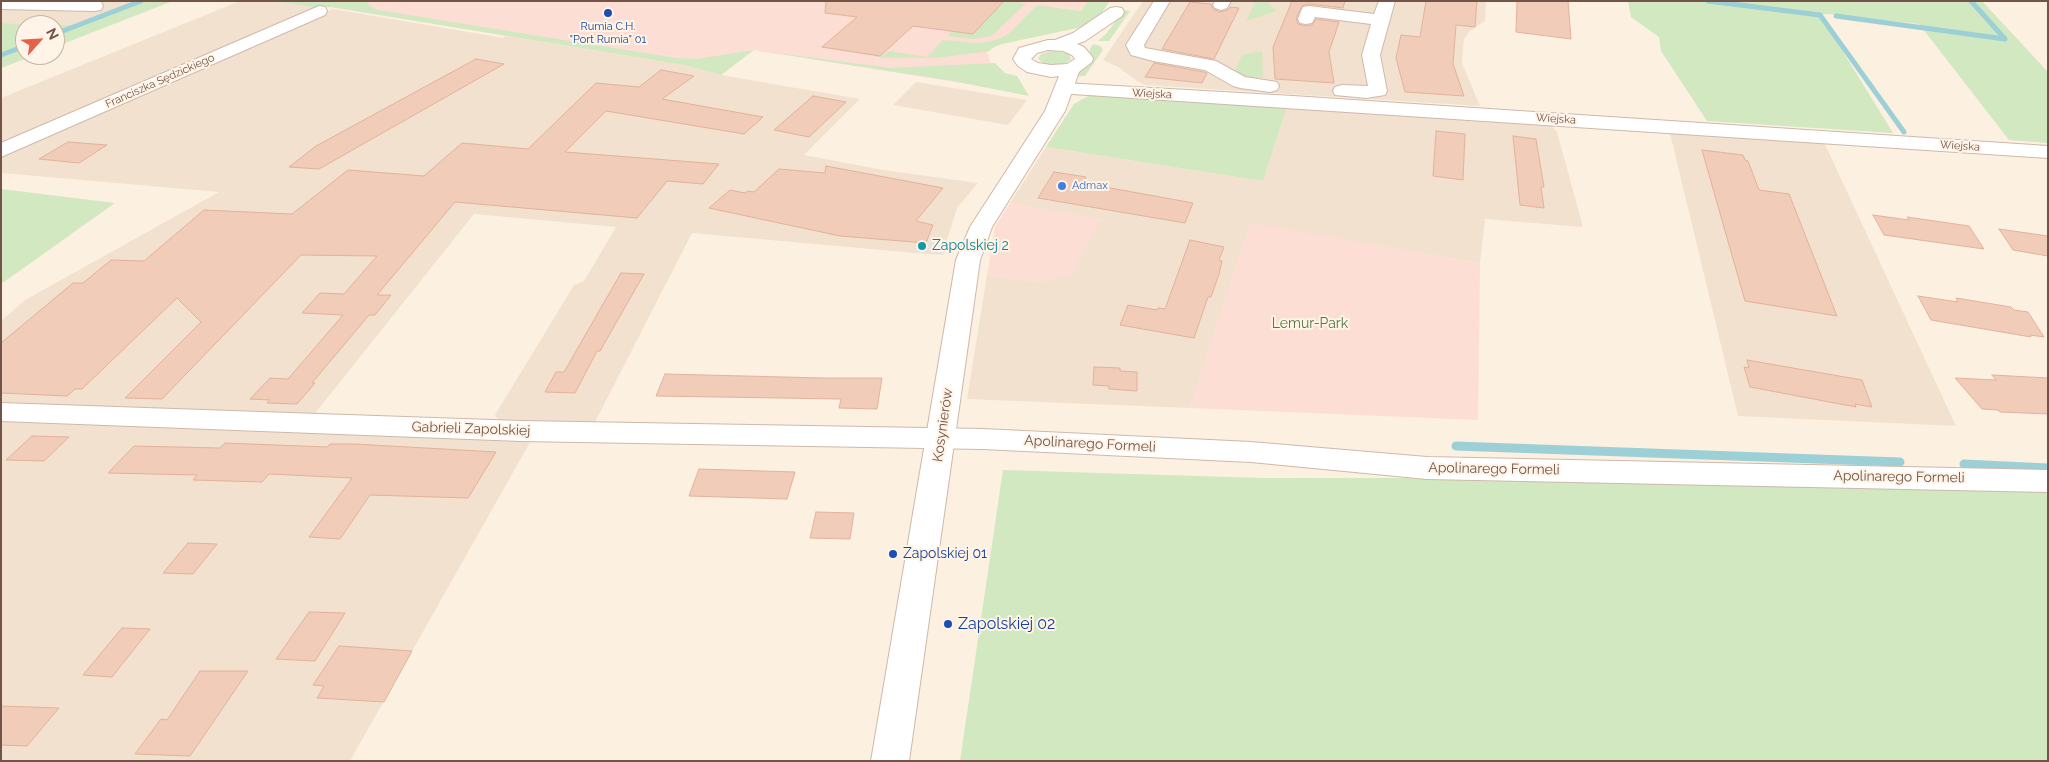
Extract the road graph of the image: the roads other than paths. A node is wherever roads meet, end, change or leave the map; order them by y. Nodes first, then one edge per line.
1 (1162, 1) edge
2 (1386, 1) edge
3 (1, 4) edge
4 (95, 6) dead end
5 (1120, 7) edge
6 (319, 11) dead end
7 (1306, 19) dead end
8 (1381, 20) junction
9 (1058, 45) junction
10 (1082, 54) junction
11 (1071, 69) junction
12 (1040, 70) junction
13 (1059, 100) junction
14 (1, 151) edge
15 (2048, 152) edge
16 (1, 412) edge
17 (941, 439) junction
18 (2048, 482) edge
19 (890, 761) edge

1 - 8 street
2 - 8 street
3 - 4 street
5 - 9 street
5 - 10 street
6 - 14 street, Franciszka Sędzickiego
7 - 8 street
9 - 10 street
9 - 12 street
10 - 11 street, Kosynierów
11 - 12 street
11 - 13 street, Kosynierów
12 - 13 street
13 - 15 street, Wiejska
13 - 17 street, Kosynierów
16 - 17 street, Gabrieli Zapolskiej
17 - 18 street, Apolinarego Formeli
17 - 19 street, Kosynierów

